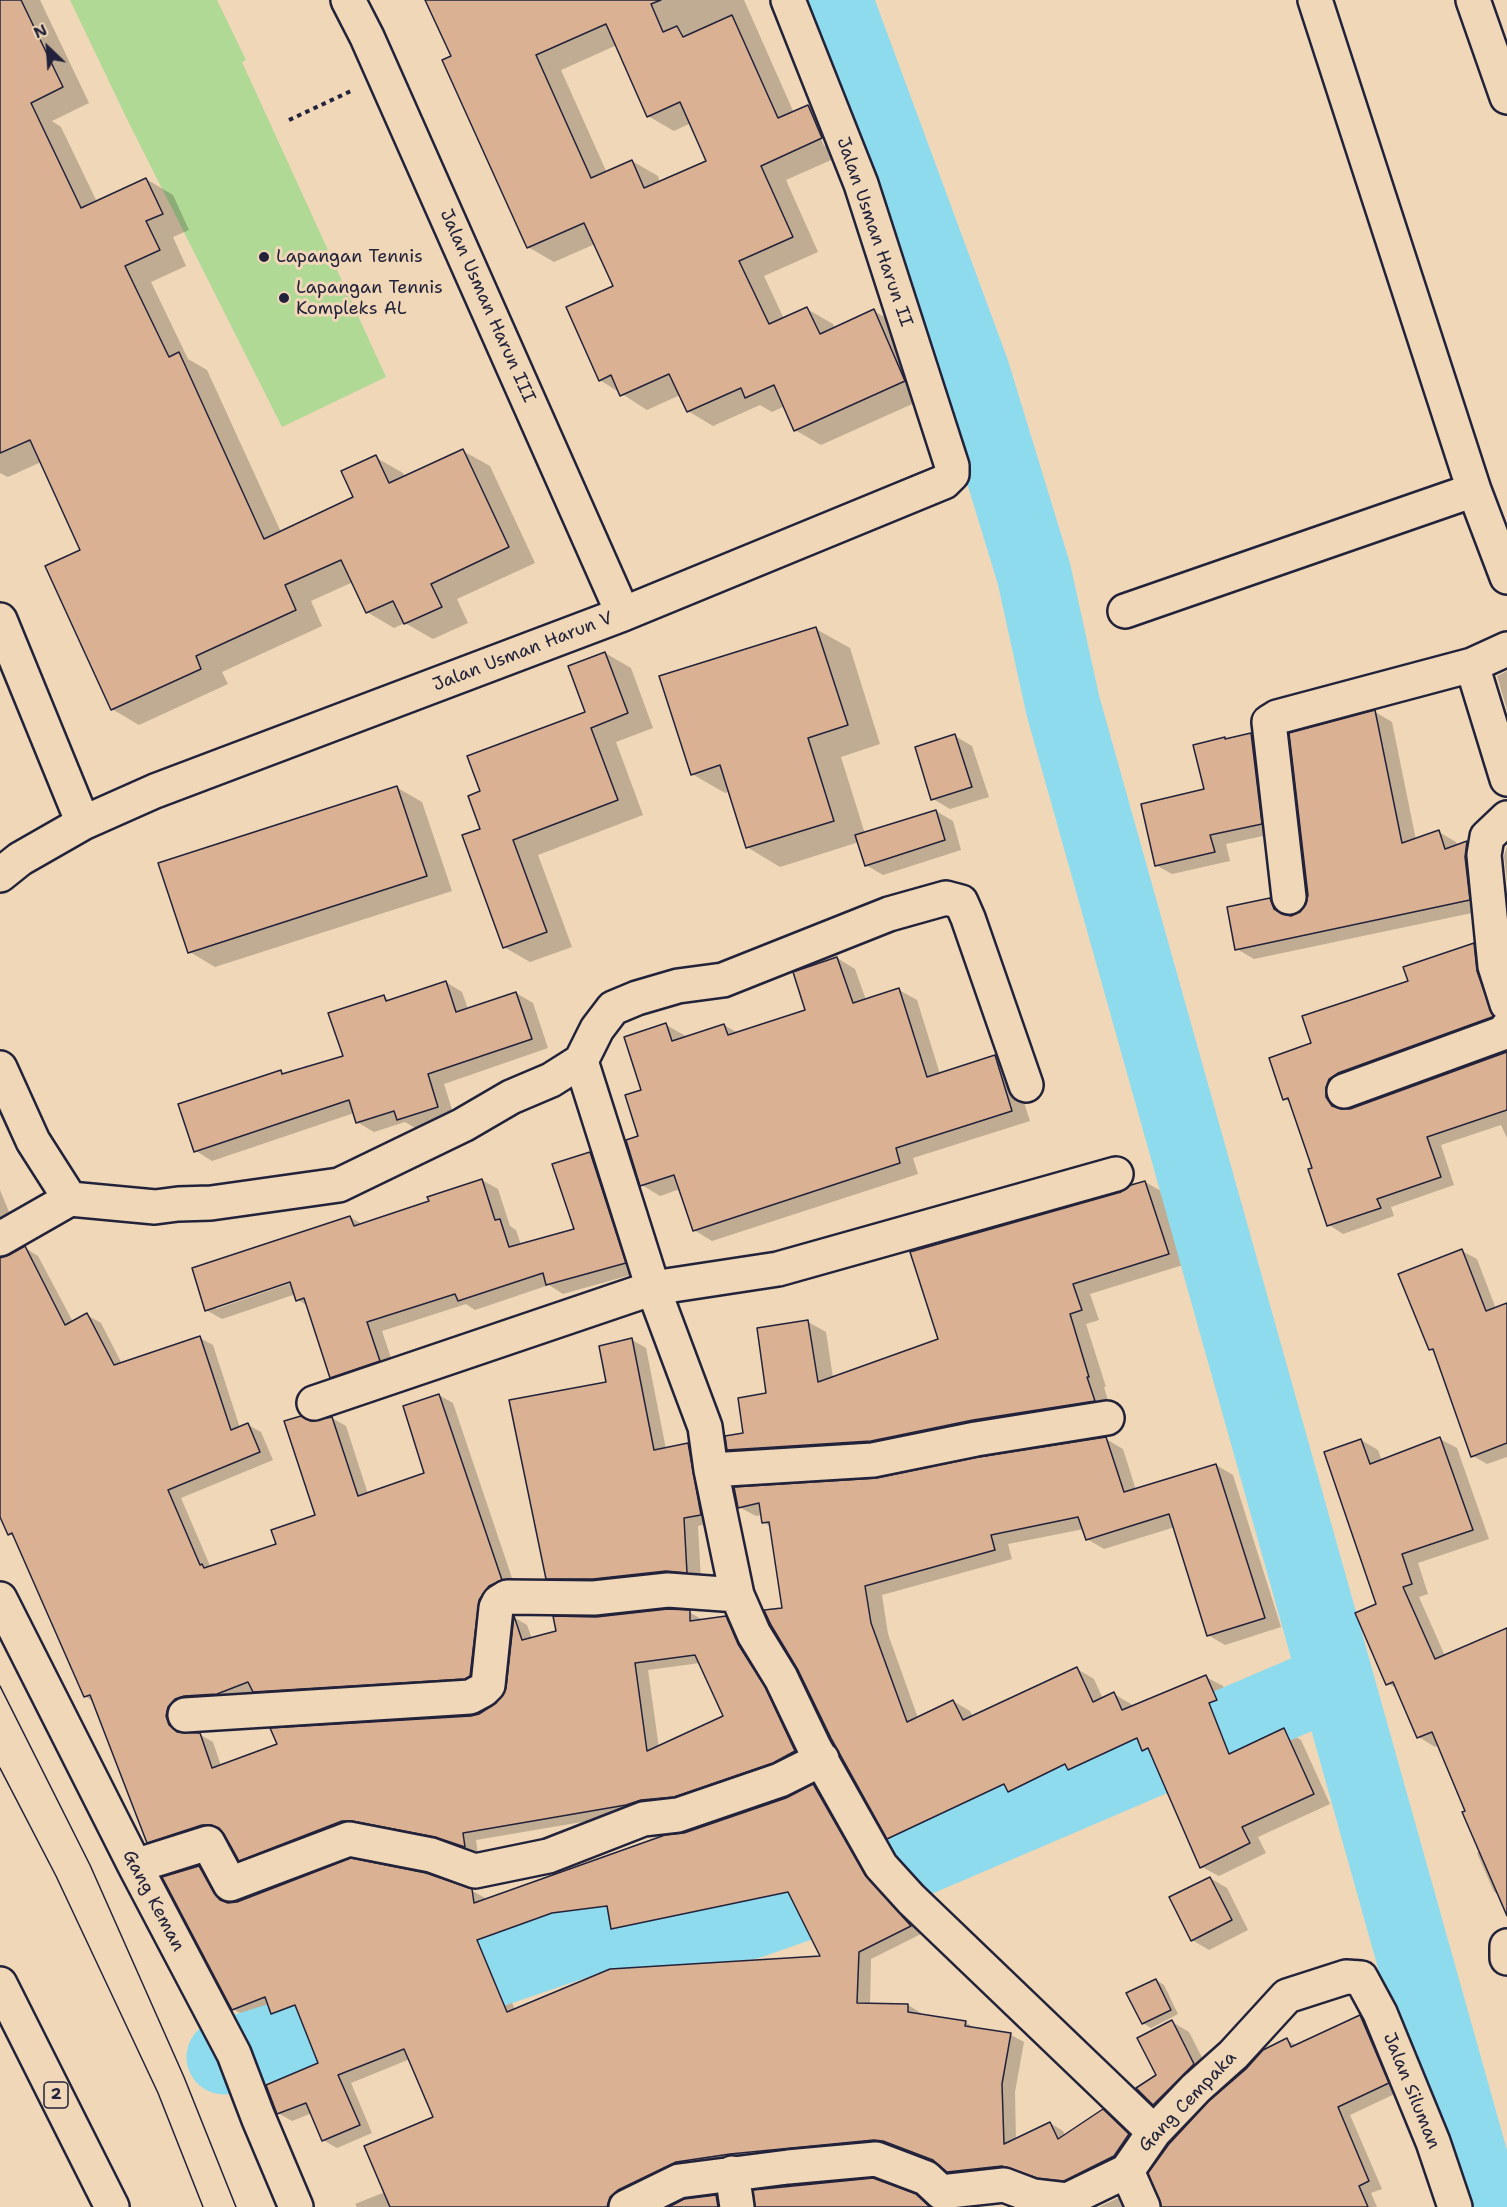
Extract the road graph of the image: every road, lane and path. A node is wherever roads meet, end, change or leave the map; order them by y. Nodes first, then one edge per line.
1 (348, 0) edge
2 (788, 0) edge
3 (1315, 0) edge
4 (1473, 0) edge
5 (384, 76) junction
6 (1507, 97) edge
7 (289, 120) dead end
8 (952, 466) joint
9 (1474, 490) junction
10 (1507, 577) edge
11 (1125, 611) dead end
12 (623, 614) junction
13 (0, 620) edge
14 (1507, 649) edge
15 (1472, 665) junction
16 (1507, 779) edge
17 (1507, 818) edge
18 (83, 823) junction
19 (0, 875) edge
20 (1289, 897) dead end
21 (1507, 1004) edge
22 (1507, 1028) edge
23 (581, 1061) junction
24 (0, 1068) edge
25 (1026, 1085) dead end
26 (1344, 1091) dead end
27 (1116, 1174) dead end
28 (70, 1199) junction
29 (0, 1239) edge
30 (653, 1288) junction
31 (314, 1403) dead end
32 (1107, 1418) dead end
33 (711, 1470) junction
34 (737, 1595) junction
35 (0, 1599) edge
36 (185, 1715) dead end
37 (822, 1760) junction
38 (135, 1866) junction
39 (1361, 1978) joint
40 (0, 1984) edge
41 (1154, 2132) junction
42 (1127, 2171) junction
43 (732, 2173) junction
44 (112, 2207) edge
45 (296, 2207) edge
46 (626, 2207) edge
47 (736, 2207) edge
48 (1143, 2207) edge
49 (1455, 2207) edge

1 - 5 main road, Jalan Usman Harun III
2 - 8 main road, Jalan Usman Harun II
3 - 9 main road
4 - 6 main road
5 - 7 path
5 - 12 main road, Jalan Usman Harun III
8 - 12 main road, Jalan Usman Harun V
9 - 10 main road
9 - 11 main road
12 - 18 main road, Jalan Usman Harun V
13 - 18 main road
14 - 15 main road
15 - 16 main road
15 - 20 main road
17 - 21 main road
18 - 19 main road, Jalan Usman Harun V
22 - 26 main road
23 - 25 main road
23 - 28 main road
23 - 30 main road
24 - 28 main road
27 - 30 main road
28 - 29 main road
30 - 31 main road
30 - 33 main road
32 - 33 main road
33 - 34 main road
34 - 36 main road
34 - 37 main road
35 - 38 main road, Gang Keman
37 - 38 main road
37 - 41 main road
38 - 45 main road, Gang Keman
39 - 41 main road, Gang Cempaka
39 - 49 main road, Jalan Siluman
40 - 44 main road, 2
41 - 42 main road, Gang Cempaka
42 - 43 main road, Gang Cempaka
42 - 48 main road
43 - 46 main road, Gang Cempaka
43 - 47 main road

